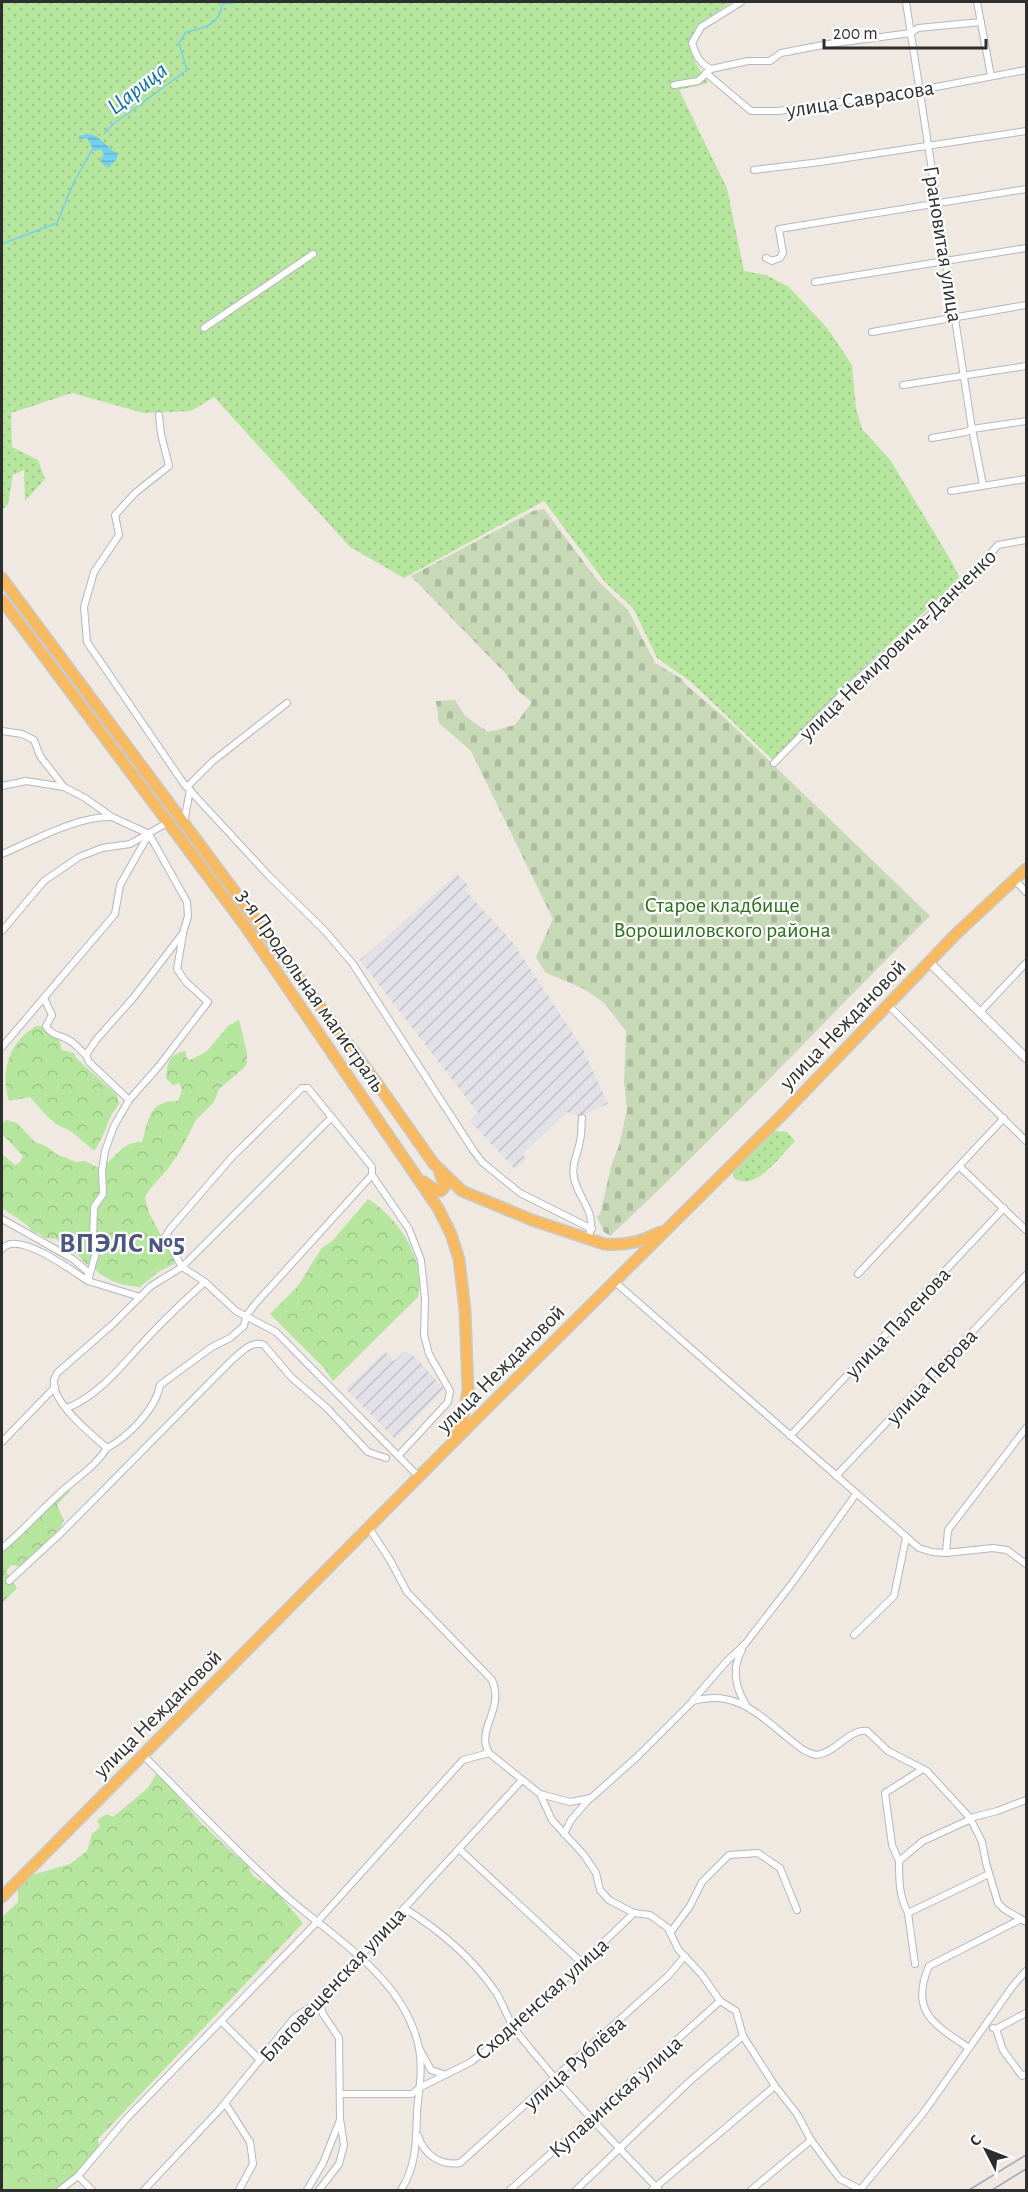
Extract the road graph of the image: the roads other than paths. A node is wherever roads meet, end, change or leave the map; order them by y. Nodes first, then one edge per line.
1 (741, 2) edge
2 (906, 2) edge
3 (977, 2) edge
4 (981, 22) junction
5 (911, 33) junction
6 (1026, 70) edge
7 (708, 71) junction
8 (991, 76) junction
9 (674, 85) dead end
10 (920, 90) junction
11 (1026, 131) edge
12 (929, 146) junction
13 (754, 170) dead end
14 (1026, 189) edge
15 (937, 204) junction
16 (1026, 248) edge
17 (313, 254) dead end
18 (766, 258) dead end
19 (946, 262) junction
20 (815, 282) dead end
21 (1026, 304) edge
22 (955, 316) junction
23 (204, 328) dead end
24 (872, 332) dead end
25 (1026, 366) edge
26 (964, 375) junction
27 (903, 384) dead end
28 (159, 415) dead end
29 (1026, 421) edge
30 (972, 429) junction
31 (932, 438) dead end
32 (1026, 480) edge
33 (982, 486) junction
34 (951, 491) dead end
35 (1026, 540) edge
36 (2, 578) edge
37 (2, 600) edge
38 (287, 703) dead end
39 (2, 731) edge
40 (774, 763) dead end
41 (2, 786) edge
42 (64, 787) junction
43 (188, 788) junction
44 (112, 817) junction
45 (184, 822) junction
46 (167, 823) junction
47 (149, 834) junction
48 (2, 854) edge
49 (1026, 869) edge
50 (1014, 879) junction
51 (1026, 892) edge
52 (2, 931) edge
53 (183, 933) junction
54 (929, 962) junction
55 (1026, 963) edge
56 (44, 998) junction
57 (888, 1005) junction
58 (980, 1012) junction
59 (2, 1047) edge
60 (86, 1055) junction
61 (1026, 1056) edge
62 (129, 1100) junction
63 (332, 1117) junction
64 (582, 1118) dead end
65 (1004, 1118) junction
66 (1026, 1141) edge
67 (434, 1164) junction
68 (959, 1166) junction
69 (372, 1175) junction
70 (417, 1176) junction
71 (462, 1191) junction
72 (438, 1208) junction
73 (1004, 1208) junction
74 (2, 1219) edge
75 (668, 1228) junction
76 (1026, 1230) edge
77 (590, 1234) junction
78 (617, 1245) junction
79 (2, 1249) edge
80 (182, 1267) junction
81 (629, 1268) junction
82 (858, 1274) dead end
83 (1026, 1275) edge
84 (88, 1281) junction
85 (205, 1282) junction
86 (615, 1282) junction
87 (140, 1297) junction
88 (246, 1316) junction
89 (55, 1388) junction
90 (468, 1390) junction
91 (67, 1408) junction
92 (486, 1409) junction
93 (1026, 1428) edge
94 (790, 1436) junction
95 (2, 1442) edge
96 (448, 1447) junction
97 (107, 1448) junction
98 (398, 1456) junction
99 (386, 1458) dead end
100 (836, 1476) junction
101 (419, 1477) junction
102 (856, 1494) junction
103 (369, 1528) junction
104 (906, 1538) junction
105 (2, 1548) edge
106 (946, 1553) junction
107 (1026, 1564) edge
108 (9, 1581) dead end
109 (854, 1635) dead end
110 (745, 1644) junction
111 (693, 1701) junction
112 (746, 1705) junction
113 (489, 1753) junction
114 (143, 1755) junction
115 (923, 1768) junction
116 (522, 1780) junction
117 (540, 1794) junction
118 (591, 1798) junction
119 (1026, 1800) edge
120 (570, 1802) junction
121 (576, 1814) junction
122 (971, 1818) junction
123 (564, 1834) junction
124 (459, 1849) junction
125 (899, 1861) junction
126 (989, 1874) junction
127 (2, 1897) edge
128 (404, 1908) junction
129 (797, 1910) dead end
130 (634, 1913) junction
131 (908, 1913) junction
132 (1024, 1920) edge
133 (317, 1922) junction
134 (670, 1933) junction
135 (685, 1956) junction
136 (359, 1957) junction
137 (582, 1963) junction
138 (915, 1964) dead end
139 (1026, 1971) edge
140 (319, 2001) junction
141 (720, 2001) junction
142 (1026, 2013) edge
143 (221, 2021) junction
144 (986, 2024) junction
145 (514, 2028) junction
146 (996, 2030) junction
147 (744, 2036) junction
148 (418, 2047) junction
149 (969, 2048) junction
150 (260, 2060) junction
151 (444, 2074) junction
152 (1026, 2074) edge
153 (557, 2078) junction
154 (775, 2086) junction
155 (419, 2088) junction
156 (340, 2094) junction
157 (225, 2103) junction
158 (589, 2117) junction
159 (340, 2119) junction
160 (416, 2132) junction
161 (335, 2135) junction
162 (343, 2135) junction
163 (811, 2140) junction
164 (620, 2150) junction
165 (78, 2176) junction
166 (403, 2188) edge
167 (655, 2189) edge
168 (60, 2190) edge
169 (92, 2190) edge
170 (144, 2190) edge
171 (239, 2190) edge
172 (307, 2190) edge
173 (319, 2190) edge
174 (510, 2190) edge
175 (576, 2190) edge
176 (751, 2190) edge
177 (860, 2190) edge

1 - 7 street, улица Саврасова
2 - 5 street, Грановитая улица
3 - 4 street
4 - 5 street
4 - 8 street
5 - 7 street
5 - 10 street, Грановитая улица
6 - 8 street, улица Саврасова
7 - 9 street
7 - 10 street, улица Саврасова
8 - 10 street, улица Саврасова
10 - 12 street, Грановитая улица
11 - 12 street
12 - 13 street
12 - 15 street, Грановитая улица
14 - 15 street
15 - 18 street
15 - 19 street, Грановитая улица
16 - 19 street
17 - 23 street
19 - 20 street
19 - 22 street, Грановитая улица
21 - 22 street
22 - 24 street
22 - 26 street, Грановитая улица
25 - 26 street
26 - 27 street
26 - 30 street, Грановитая улица
28 - 43 street
29 - 30 street
30 - 31 street
30 - 33 street, Грановитая улица
32 - 33 street
33 - 34 street
35 - 40 street, улица Немировича-Данченко
36 - 45 highway, 3-я Продольная магистраль
37 - 46 highway, 3-я Продольная магистраль
38 - 43 street
39 - 42 street
41 - 42 street
42 - 44 street
43 - 45 street
43 - 77 street
44 - 47 street
44 - 48 street
45 - 67 highway, 3-я Продольная магистраль
46 - 47 street
46 - 70 highway, 3-я Продольная магистраль
47 - 52 street
47 - 53 street
47 - 56 street
49 - 50 highway, улица Неждановой
50 - 51 street
50 - 54 highway, улица Неждановой
53 - 60 street
53 - 62 street
54 - 57 highway, улица Неждановой
54 - 58 street
55 - 58 street
56 - 59 street
56 - 60 street
57 - 65 street
57 - 75 highway, улица Неждановой
58 - 61 street
60 - 62 street
62 - 84 street
63 - 69 street
63 - 80 street
63 - 80 street
64 - 77 street
65 - 66 street
65 - 68 street
67 - 70 highway
67 - 71 highway, 3-я Продольная магистраль
68 - 73 street
68 - 82 street
69 - 88 street
69 - 98 street
70 - 72 highway, 3-я Продольная магистраль
71 - 72 highway
71 - 77 highway, 3-я Продольная магистраль
72 - 90 highway, 3-я Продольная магистраль
73 - 76 street
73 - 94 street, улица Паленова
74 - 84 street
75 - 78 highway
75 - 81 highway, улица Неждановой
77 - 78 highway, 3-я Продольная магистраль
78 - 81 highway
79 - 84 street
80 - 85 street
80 - 87 street
81 - 86 highway, улица Неждановой
83 - 100 street, улица Перова
84 - 87 street
85 - 88 street
85 - 91 street
86 - 92 highway, улица Неждановой
86 - 94 street
87 - 89 street
88 - 97 street
88 - 98 street
89 - 91 street
89 - 95 street
90 - 92 highway
90 - 96 highway, 3-я Продольная магистраль
91 - 97 street
92 - 96 highway, улица Неждановой
93 - 106 street
94 - 100 street
96 - 101 highway, улица Неждановой
97 - 105 street
98 - 101 street
99 - 108 street
100 - 102 street
101 - 103 highway, улица Неждановой
102 - 104 street
102 - 110 street
103 - 113 street
103 - 114 highway, улица Неждановой
104 - 106 street
104 - 109 street
106 - 107 street
110 - 111 street
110 - 112 street
111 - 112 street
111 - 118 street
112 - 115 street
113 - 116 street
113 - 133 street
114 - 127 highway, улица Неждановой
114 - 133 street
115 - 122 street
115 - 125 street
116 - 117 street
116 - 124 street, Благовещенская улица
117 - 120 street
117 - 123 street
118 - 120 street
118 - 121 street
119 - 122 street
120 - 121 street
121 - 123 street
122 - 125 street
122 - 126 street
123 - 130 street
124 - 128 street, Благовещенская улица
124 - 137 street
125 - 131 street
126 - 131 street
126 - 132 street
128 - 136 street, Благовещенская улица
128 - 145 street
129 - 134 street
130 - 134 street
130 - 137 street, Сходненская улица
131 - 138 street
132 - 149 street
133 - 136 street
133 - 143 street
134 - 135 street
135 - 141 street
135 - 153 street, улица Рублёва
136 - 140 street, Благовещенская улица
136 - 148 street
137 - 145 street, Сходненская улица
139 - 144 street
140 - 150 street, Благовещенская улица
140 - 156 street
141 - 147 street
141 - 158 street, Купавинская улица
142 - 146 street
143 - 150 street
143 - 165 street
144 - 146 street
144 - 149 street
145 - 151 street, Сходненская улица
145 - 153 street
146 - 152 street
147 - 154 street
147 - 164 street
148 - 151 street
148 - 155 street
149 - 177 street
150 - 157 street, Благовещенская улица
151 - 155 street, Сходненская улица
153 - 158 street
153 - 160 street, улица Рублёва
154 - 163 street
154 - 167 street
155 - 156 street, Сходненская улица
155 - 160 street
156 - 159 street
157 - 170 street, Благовещенская улица
157 - 171 street
158 - 164 street
158 - 174 street, Купавинская улица
159 - 161 street
159 - 162 street
160 - 166 street
161 - 162 street
161 - 172 street
162 - 173 street
163 - 176 street
163 - 177 street
164 - 167 street
164 - 175 street
165 - 168 street
165 - 169 street

